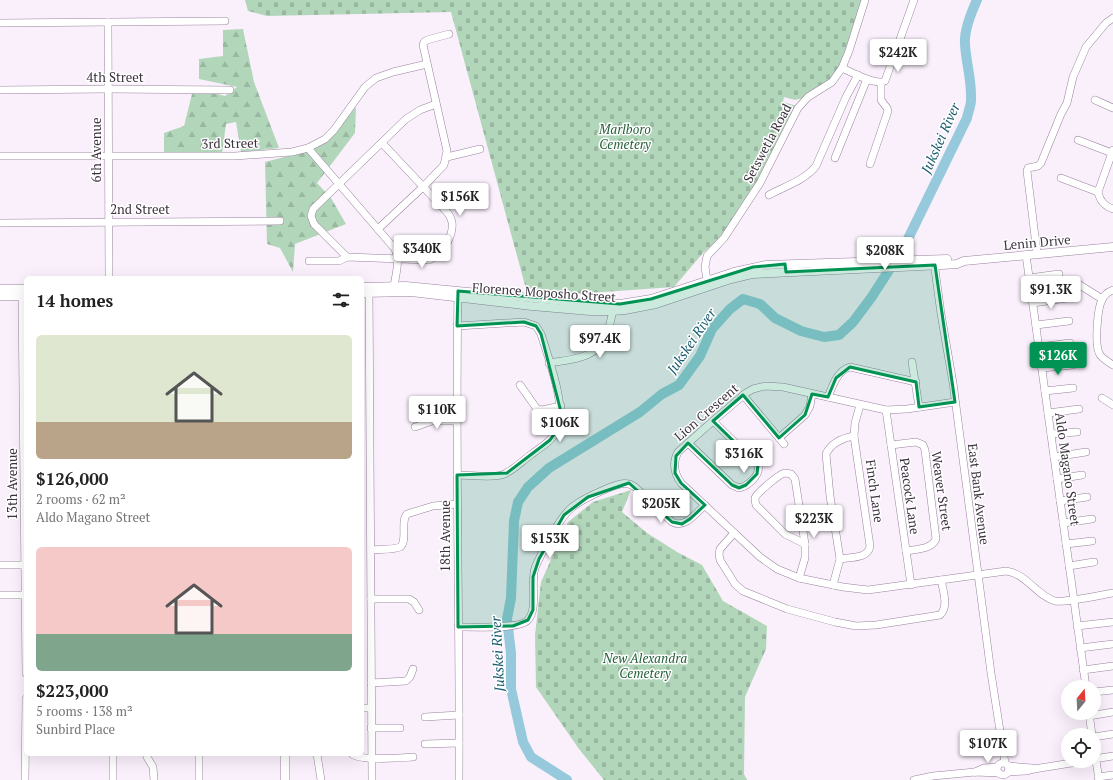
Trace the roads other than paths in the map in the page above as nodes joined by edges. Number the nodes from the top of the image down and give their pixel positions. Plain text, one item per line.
1 (865, 0) edge
2 (914, 0) edge
3 (1113, 18) edge
4 (224, 21) dead end
5 (108, 22) junction
6 (0, 23) edge
7 (449, 34) dead end
8 (427, 64) junction
9 (842, 68) junction
10 (858, 75) junction
11 (867, 79) junction
12 (881, 83) junction
13 (108, 89) junction
14 (0, 90) edge
15 (230, 90) dead end
16 (1095, 100) dead end
17 (436, 104) junction
18 (1113, 108) edge
19 (1078, 140) dead end
20 (382, 143) junction
21 (308, 148) junction
22 (480, 149) dead end
23 (1113, 151) edge
24 (0, 156) edge
25 (108, 156) junction
26 (447, 157) junction
27 (835, 158) dead end
28 (870, 164) dead end
29 (1061, 178) dead end
30 (338, 185) junction
31 (424, 186) junction
32 (1098, 192) junction
33 (769, 194) dead end
34 (1113, 209) edge
35 (280, 221) dead end
36 (109, 222) junction
37 (0, 223) edge
38 (378, 229) junction
39 (1113, 247) edge
40 (1037, 253) junction
41 (1026, 254) junction
42 (347, 257) junction
43 (398, 259) junction
44 (309, 261) dead end
45 (934, 262) junction
46 (920, 263) junction
47 (786, 268) junction
48 (1059, 274) dead end
49 (109, 276) edge
50 (1029, 278) junction
51 (707, 280) junction
52 (1075, 282) dead end
53 (394, 286) junction
54 (0, 289) edge
55 (365, 290) edge
56 (1113, 290) edge
57 (24, 293) edge
58 (24, 293) edge
59 (458, 294) junction
60 (0, 296) edge
61 (1067, 298) dead end
62 (1102, 299) junction
63 (1033, 303) junction
64 (612, 311) junction
65 (1069, 321) dead end
66 (1036, 325) junction
67 (457, 326) junction
68 (366, 341) edge
69 (1070, 343) dead end
70 (1039, 347) junction
71 (912, 362) dead end
72 (549, 363) junction
73 (1073, 365) dead end
74 (1113, 365) edge
75 (1042, 368) junction
76 (916, 382) junction
77 (520, 385) dead end
78 (1073, 388) dead end
79 (1044, 391) junction
80 (812, 394) junction
81 (743, 395) junction
82 (828, 397) junction
83 (1102, 398) dead end
84 (955, 402) junction
85 (860, 405) junction
86 (1113, 405) edge
87 (561, 406) junction
88 (918, 407) junction
89 (1079, 409) dead end
90 (886, 410) junction
91 (1048, 412) junction
92 (457, 421) junction
93 (712, 421) junction
94 (364, 424) edge
95 (370, 424) junction
96 (415, 427) dead end
97 (1078, 432) dead end
98 (1051, 434) junction
99 (854, 436) junction
100 (779, 438) junction
101 (688, 443) junction
102 (784, 444) dead end
103 (891, 445) junction
104 (1086, 452) dead end
105 (1054, 457) junction
106 (1082, 475) dead end
107 (457, 476) junction
108 (1057, 479) junction
109 (371, 485) junction
110 (364, 487) edge
111 (1087, 498) dead end
112 (1060, 501) junction
113 (457, 504) junction
114 (705, 505) junction
115 (1092, 519) dead end
116 (1063, 523) junction
117 (734, 533) junction
118 (1092, 541) dead end
119 (805, 544) junction
120 (1066, 544) junction
121 (371, 550) junction
122 (906, 552) junction
123 (840, 559) junction
124 (1094, 562) dead end
125 (0, 565) edge
126 (24, 565) edge
127 (364, 566) edge
128 (371, 566) junction
129 (1069, 566) junction
130 (977, 575) junction
131 (799, 578) junction
132 (941, 580) junction
133 (833, 585) junction
134 (911, 585) junction
135 (1113, 593) edge
136 (0, 595) edge
137 (24, 595) edge
138 (371, 599) junction
139 (1074, 599) junction
140 (419, 610) dead end
141 (364, 616) edge
142 (370, 616) junction
143 (1113, 622) edge
144 (1077, 626) junction
145 (458, 627) junction
146 (1113, 644) edge
147 (1080, 648) junction
148 (1113, 666) edge
149 (413, 669) dead end
150 (1083, 670) junction
151 (364, 677) edge
152 (371, 680) junction
153 (1085, 680) edge
154 (1113, 690) edge
155 (1101, 691) edge
156 (364, 708) edge
157 (371, 708) junction
158 (1113, 712) edge
159 (1101, 714) edge
160 (459, 715) junction
161 (426, 717) dead end
162 (371, 728) junction
163 (400, 728) dead end
164 (1113, 734) edge
165 (1101, 735) edge
166 (459, 743) junction
167 (425, 744) dead end
168 (25, 756) edge
169 (113, 756) edge
170 (199, 756) edge
171 (285, 756) edge
172 (317, 756) edge
173 (355, 756) edge
174 (1113, 756) edge
175 (147, 757) dead end
176 (413, 757) dead end
177 (372, 758) junction
178 (1101, 758) edge
179 (1061, 765) edge
180 (1096, 768) edge
181 (1004, 771) edge
182 (1113, 774) edge
183 (1098, 778) edge
184 (25, 780) edge
185 (113, 780) edge
186 (154, 780) edge
187 (199, 780) edge
188 (285, 780) edge
189 (321, 780) edge
190 (372, 780) edge
191 (459, 780) edge
192 (914, 780) edge

1 - 9 street, Setswetla Road
2 - 12 street
3 - 40 street
4 - 5 street
5 - 6 street
5 - 13 street, 6th Avenue
7 - 8 street
8 - 17 street
8 - 21 street, 3rd Street
9 - 10 street
9 - 51 street, Setswetla Road
10 - 11 street
10 - 33 street
11 - 12 street
11 - 27 street
12 - 28 street
13 - 14 street, 4th Street
13 - 15 street, 4th Street
13 - 25 street, 6th Avenue
16 - 18 street
17 - 20 street
17 - 26 street
19 - 23 street
20 - 30 street
20 - 31 street
21 - 25 street, 3rd Street
21 - 30 street
22 - 26 street
23 - 32 street
24 - 25 street, 3rd Street
25 - 36 street, 6th Avenue
26 - 31 street
29 - 32 street
30 - 38 street
30 - 42 street
31 - 38 street
31 - 43 street
32 - 34 street
35 - 36 street, 2nd Street
36 - 37 street, 2nd Street
36 - 49 street, 6th Avenue
38 - 43 street
39 - 40 street, Lenin Drive
40 - 41 street, Lenin Drive
41 - 45 street, Lenin Drive
41 - 50 street, Aldo Magano Street
42 - 43 street
42 - 44 street
43 - 53 street
45 - 46 street, Florence Moposho Street
45 - 84 street, East Bank Avenue
46 - 47 street, Florence Moposho Street
46 - 47 street, Florence Moposho Street
47 - 51 street, Florence Moposho Street
47 - 64 street, Florence Moposho Street
48 - 50 street
50 - 63 street, Aldo Magano Street
51 - 59 street, Florence Moposho Street
52 - 62 street
53 - 55 street, Florence Moposho Street
53 - 59 street, Florence Moposho Street
54 - 57 street
55 - 59 street, Florence Moposho Street
55 - 68 street
56 - 62 street
58 - 60 street
59 - 64 street, Florence Moposho Street
59 - 67 street, 18th Avenue
61 - 63 street
62 - 74 street
63 - 66 street, Aldo Magano Street
64 - 72 street
65 - 66 street
66 - 70 street, Aldo Magano Street
67 - 72 street
67 - 92 street, 18th Avenue
68 - 95 street
69 - 70 street
70 - 75 street, Aldo Magano Street
71 - 76 street
72 - 87 street
73 - 75 street
75 - 79 street, Aldo Magano Street
76 - 82 street
76 - 88 street
77 - 87 street
78 - 79 street
79 - 91 street, Aldo Magano Street
80 - 81 street, Lion Crescent
80 - 82 street, Lion Crescent
80 - 100 street
81 - 93 street, Lion Crescent
81 - 100 street
82 - 85 street, Lion Crescent
83 - 86 street
84 - 88 street, Lion Crescent
84 - 130 street, East Bank Avenue
85 - 90 street, Lion Crescent
85 - 99 street, Finch Lane
87 - 107 street
88 - 90 street, Lion Crescent
89 - 91 street
90 - 103 street, Peacock Lane
91 - 98 street, Aldo Magano Street
92 - 96 street
92 - 107 street, 18th Avenue
93 - 101 street, Lion Crescent
93 - 101 street
94 - 95 street
95 - 109 street
97 - 98 street
98 - 105 street, Aldo Magano Street
99 - 123 street
99 - 123 street, Finch Lane
100 - 102 street
101 - 114 street, Lion Crescent
103 - 122 street, Peacock Lane
103 - 122 street, Weaver Street
104 - 105 street
105 - 108 street, Aldo Magano Street
106 - 108 street
107 - 113 street, 18th Avenue
108 - 112 street, Aldo Magano Street
109 - 110 street
109 - 121 street
111 - 112 street
112 - 116 street, Aldo Magano Street
113 - 121 street
113 - 145 street, 18th Avenue
114 - 117 street, Lion Crescent
114 - 145 street
115 - 116 street
116 - 120 street, Aldo Magano Street
117 - 131 street, Lion Crescent
117 - 132 street
118 - 120 street
119 - 119 street
119 - 131 street
120 - 129 street, Aldo Magano Street
121 - 128 street
122 - 134 street, Peacock Lane
123 - 133 street
124 - 129 street
125 - 126 street
127 - 128 street
128 - 138 street
129 - 139 street, Aldo Magano Street
130 - 132 street, Lion Crescent
130 - 139 street, Lion Crescent
130 - 181 street, East Bank Avenue
131 - 133 street, Lion Crescent
132 - 134 street, Lion Crescent
133 - 134 street, Lion Crescent
135 - 139 street, Lion Crescent
136 - 137 street
138 - 140 street
138 - 142 street
139 - 144 street, Aldo Magano Street
141 - 142 street
142 - 152 street
143 - 144 street
144 - 147 street, Aldo Magano Street
145 - 160 street, 18th Avenue
146 - 147 street
147 - 150 street, Aldo Magano Street
148 - 150 street
149 - 152 street
150 - 153 street, Aldo Magano Street
151 - 152 street
152 - 157 street
154 - 155 street
156 - 157 street
157 - 162 street
158 - 159 street
160 - 161 street
160 - 166 street, 18th Avenue
162 - 163 street
162 - 177 street
164 - 165 street
166 - 167 street
166 - 191 street, 18th Avenue
168 - 184 street
169 - 185 street
170 - 187 street
171 - 188 street
172 - 189 street
173 - 177 street
174 - 178 street
175 - 186 street
176 - 177 street
177 - 190 street
179 - 181 street
180 - 183 street
181 - 192 street
182 - 183 street

